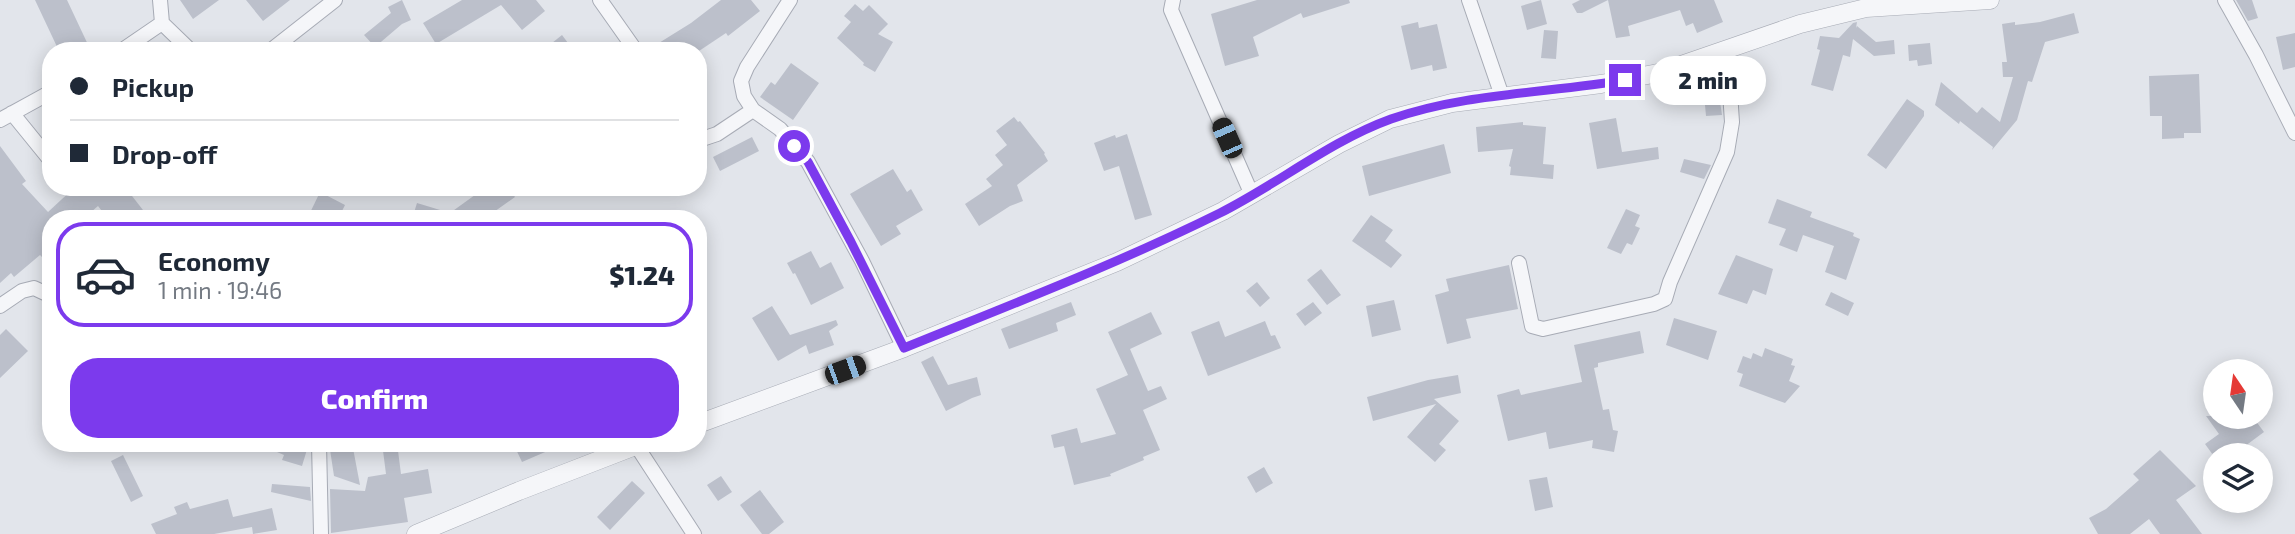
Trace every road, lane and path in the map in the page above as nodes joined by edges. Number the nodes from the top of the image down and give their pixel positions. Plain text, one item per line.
1 (160, 0) edge
2 (335, 0) edge
3 (600, 0) edge
4 (790, 0) edge
5 (1173, 0) edge
6 (1469, 0) edge
7 (1990, 0) edge
8 (2225, 0) edge
9 (1887, 3) edge
10 (162, 23) junction
11 (134, 42) edge
12 (182, 42) edge
13 (282, 42) edge
14 (630, 42) edge
15 (1720, 52) junction
16 (1502, 96) junction
17 (42, 97) edge
18 (753, 110) junction
19 (6, 117) edge
20 (2295, 133) edge
21 (707, 137) edge
22 (42, 152) edge
23 (1252, 195) junction
24 (1519, 263) dead end
25 (42, 292) edge
26 (0, 306) edge
27 (904, 348) junction
28 (707, 421) edge
29 (319, 452) edge
30 (620, 452) edge
31 (645, 452) edge
32 (321, 534) edge
33 (416, 534) edge
34 (694, 534) edge

1 - 10 street
2 - 13 street
3 - 14 street
4 - 18 street
5 - 23 street
6 - 16 street
7 - 9 street
8 - 20 street
9 - 15 street
10 - 11 street
10 - 12 street
15 - 16 street
15 - 24 street
16 - 23 street
17 - 19 street
18 - 21 street
18 - 27 street
19 - 22 street
23 - 27 street
25 - 26 street
27 - 28 street
29 - 32 street
30 - 33 street
31 - 34 street

